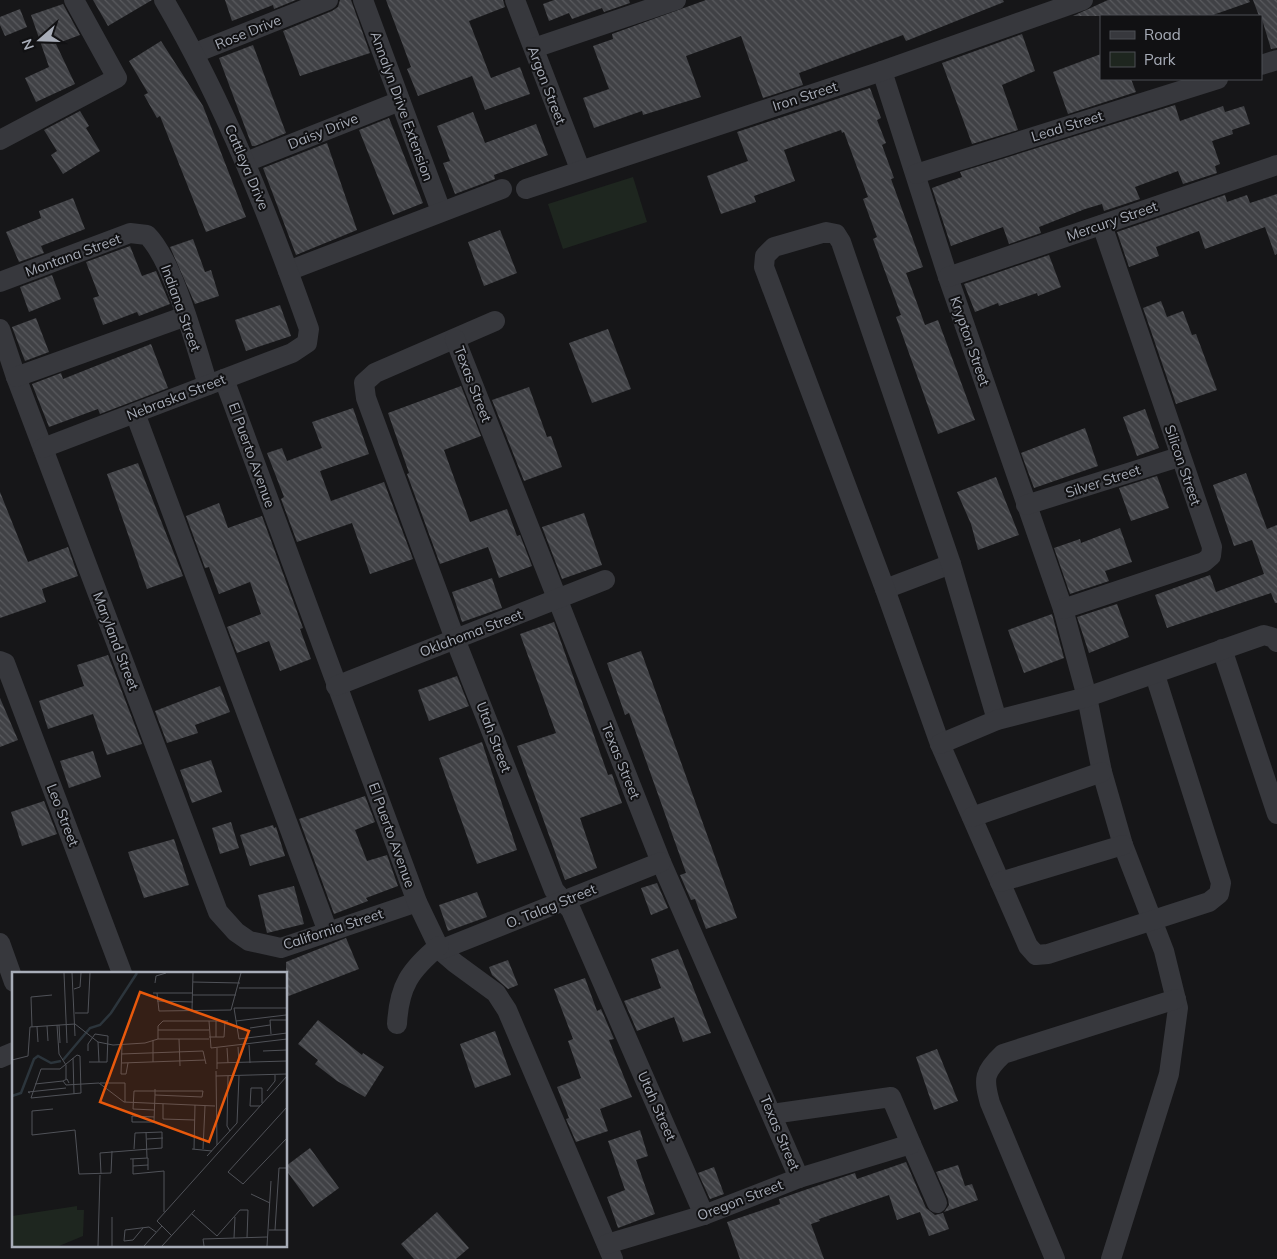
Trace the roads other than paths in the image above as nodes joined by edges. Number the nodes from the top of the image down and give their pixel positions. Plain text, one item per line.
1 (74, 0) edge
2 (164, 0) edge
3 (328, 0) edge
4 (363, 0) edge
5 (515, 0) edge
6 (676, 0) edge
7 (1083, 0) edge
8 (534, 48) junction
9 (195, 53) junction
10 (1277, 60) edge
11 (1262, 65) edge
12 (882, 71) junction
13 (1215, 80) edge
14 (400, 101) junction
15 (0, 140) edge
16 (246, 162) junction
17 (1277, 166) edge
18 (580, 169) junction
19 (916, 174) junction
20 (502, 189) dead end
21 (526, 189) dead end
22 (441, 211) junction
23 (1102, 224) junction
24 (147, 235) joint
25 (288, 270) junction
26 (948, 277) junction
27 (0, 282) edge
28 (186, 316) junction
29 (495, 321) dead end
30 (0, 329) edge
31 (455, 339) junction
32 (307, 343) joint
33 (16, 377) junction
34 (216, 382) junction
35 (135, 413) junction
36 (43, 448) junction
37 (1179, 456) junction
38 (1026, 505) junction
39 (951, 564) junction
40 (604, 580) dead end
41 (885, 589) junction
42 (557, 599) junction
43 (1063, 609) junction
44 (456, 639) junction
45 (1277, 642) edge
46 (1222, 649) junction
47 (0, 660) edge
48 (1155, 675) junction
49 (336, 686) junction
50 (1086, 697) junction
51 (997, 720) junction
52 (940, 744) junction
53 (1269, 766) edge
54 (1102, 772) junction
55 (1277, 814) edge
56 (972, 817) junction
57 (1123, 845) junction
58 (661, 862) junction
59 (1000, 882) junction
60 (562, 901) junction
61 (417, 902) junction
62 (1152, 921) junction
63 (328, 932) junction
64 (249, 941) joint
65 (0, 943) edge
66 (440, 948) junction
67 (122, 972) edge
68 (12, 976) edge
69 (1176, 999) junction
70 (397, 1024) dead end
71 (12, 1053) edge
72 (0, 1058) edge
73 (772, 1114) junction
74 (911, 1144) junction
75 (799, 1178) junction
76 (938, 1203) dead end
77 (704, 1215) junction
78 (610, 1252) edge
79 (1055, 1259) edge
80 (1111, 1259) edge

1 - 15 street
2 - 9 street, Cattleya Drive
3 - 9 street, Rose Drive
4 - 14 street, Annalyn Drive Extension
5 - 8 street, Argon Street
6 - 8 street
7 - 12 street, Iron Street
8 - 18 street, Argon Street
9 - 16 street, Cattleya Drive
10 - 11 street
12 - 18 street, Iron Street
12 - 19 street, Krypton Street
13 - 19 street, Lead Street
14 - 16 street, Daisy Drive
14 - 22 street, Annalyn Drive Extension
16 - 25 street, Cattleya Drive
17 - 23 street, Mercury Street
18 - 21 street, Iron Street
19 - 26 street, Krypton Street
20 - 22 street
22 - 25 street
23 - 26 street, Mercury Street
23 - 37 street, Silicon Street
24 - 27 street, Montana Street
24 - 28 street, Indiana Street
25 - 32 street, Cattleya Drive
26 - 38 street, Krypton Street
28 - 33 street
28 - 34 street, Indiana Street
29 - 31 street, Utah Street
30 - 33 street, Maryland Street
31 - 42 street, Texas Street
31 - 44 street, Utah Street
32 - 34 street, Nebraska Street
33 - 36 street, Maryland Street
34 - 35 street, Nebraska Street
34 - 49 street, El Puerto Avenue
35 - 36 street, Nebraska Street
35 - 63 street
36 - 64 street, Maryland Street
37 - 38 street, Silver Street
37 - 43 street, Silicon Street
38 - 43 street, Krypton Street
39 - 41 street
39 - 41 street
39 - 51 street
40 - 42 street, Oklahoma Street
41 - 52 street
42 - 44 street, Oklahoma Street
42 - 58 street, Texas Street
43 - 50 street, Krypton Street
44 - 49 street, Oklahoma Street
44 - 60 street, Utah Street
45 - 46 street
46 - 48 street
46 - 53 street
47 - 67 street, Leo Street
48 - 50 street
48 - 62 street
49 - 61 street, El Puerto Avenue
50 - 51 street
50 - 54 street, Krypton Street
51 - 52 street
52 - 56 street
53 - 55 street
54 - 56 street
54 - 57 street, Krypton Street
56 - 59 street
57 - 59 street
57 - 62 street, Krypton Street
58 - 60 street, O. Talag Street
58 - 73 street, Texas Street
59 - 62 street
60 - 66 street, O. Talag Street
60 - 77 street, Utah Street
61 - 63 street, California Street
61 - 66 street, El Puerto Avenue
62 - 69 street, Krypton Street
63 - 64 street, California Street
65 - 68 street
66 - 70 street
66 - 78 street, El Puerto Avenue
69 - 79 street
69 - 80 street, Krypton Street
71 - 72 street
73 - 74 street
73 - 75 street, Texas Street
74 - 75 street, Oregon Street
74 - 76 street
75 - 77 street, Oregon Street
77 - 78 street, Oregon Street

